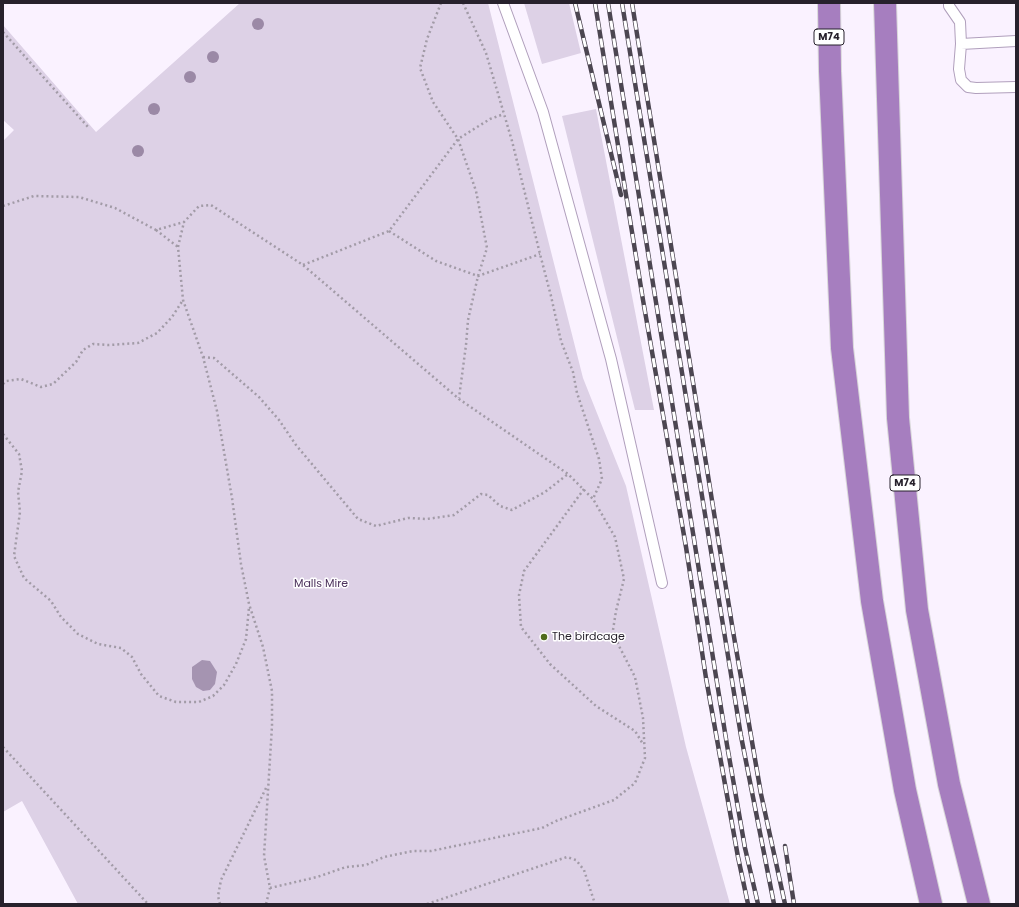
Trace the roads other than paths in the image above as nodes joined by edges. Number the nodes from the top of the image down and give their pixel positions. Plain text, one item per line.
1 (503, 3) edge
2 (829, 3) edge
3 (884, 3) edge
4 (949, 3) edge
5 (1016, 41) edge
6 (961, 44) junction
7 (1016, 87) edge
8 (662, 583) dead end
9 (931, 904) edge
10 (978, 904) edge

1 - 8 lane
2 - 9 highway, M74
3 - 10 highway, M74
4 - 6 lane
5 - 6 lane
6 - 7 lane

